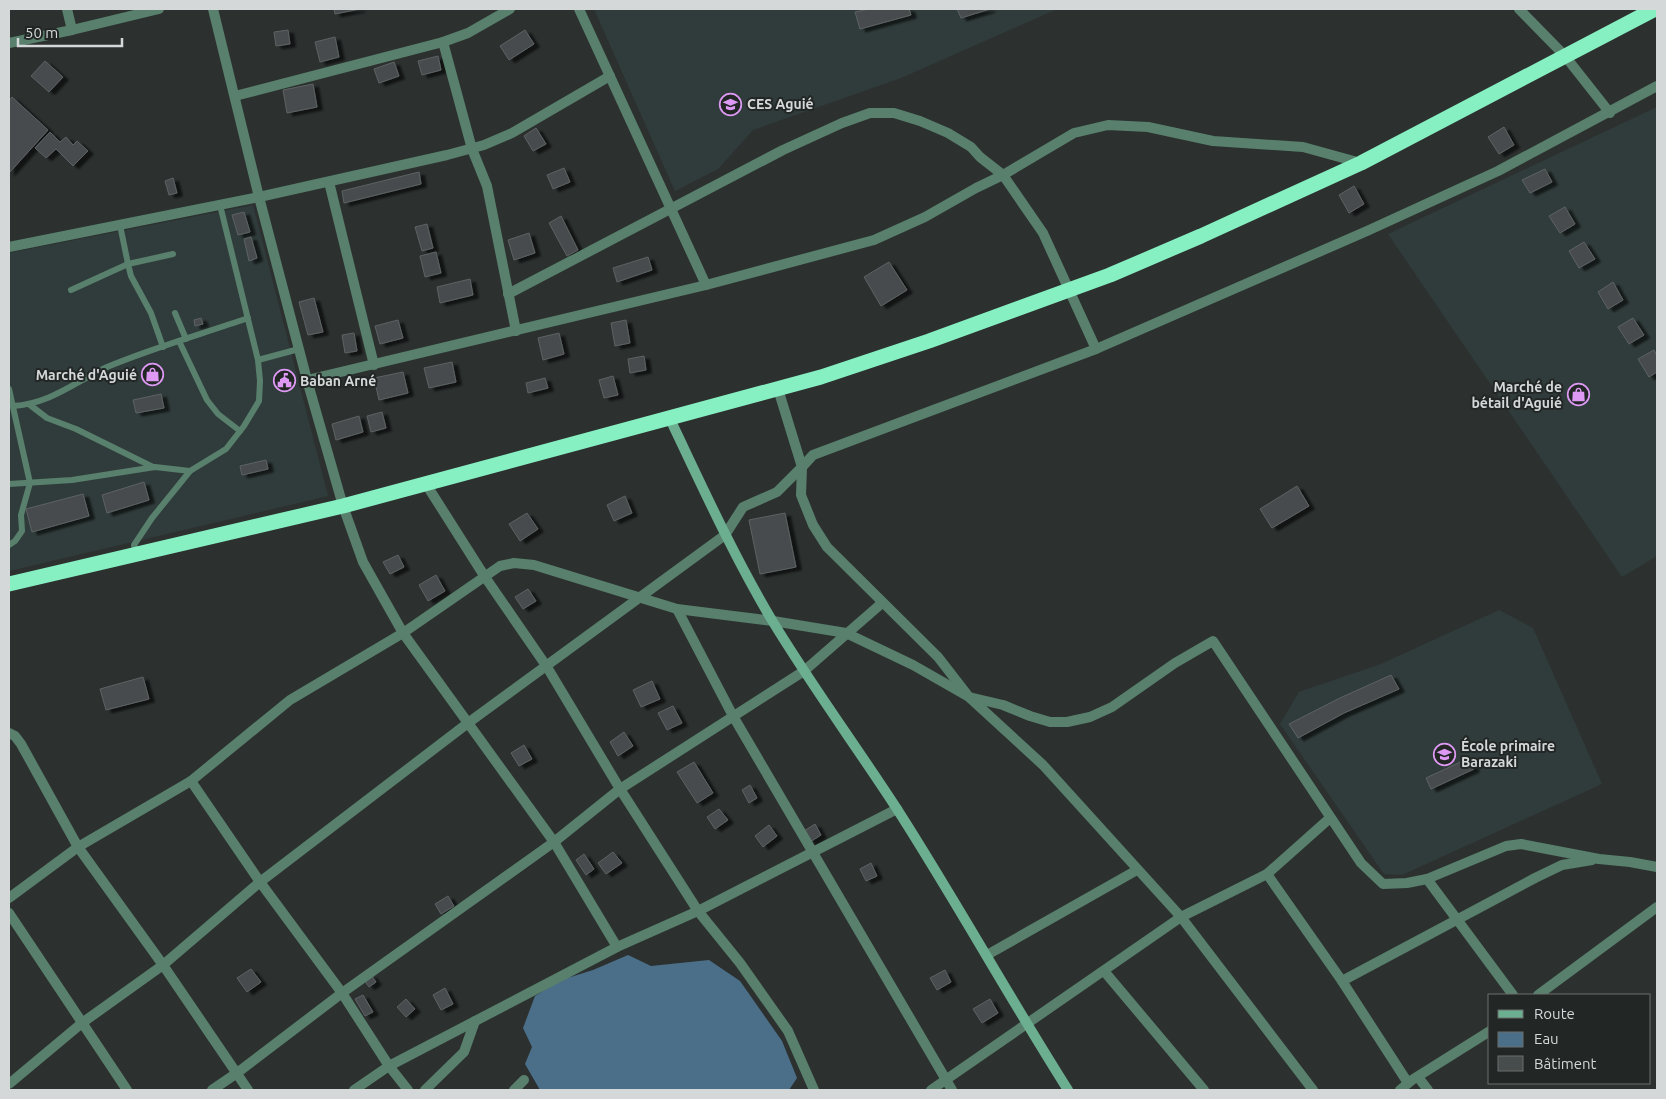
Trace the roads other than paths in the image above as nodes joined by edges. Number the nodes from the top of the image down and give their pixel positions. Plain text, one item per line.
1 (67, 9) edge
2 (159, 9) edge
3 (213, 9) edge
4 (510, 9) edge
5 (579, 9) edge
6 (1519, 9) edge
7 (1655, 9) edge
8 (72, 30) junction
9 (442, 42) junction
10 (9, 43) edge
11 (1565, 56) junction
12 (610, 76) junction
13 (1657, 86) edge
14 (235, 96) junction
15 (1610, 113) junction
16 (472, 149) junction
17 (1361, 163) junction
18 (1003, 175) junction
19 (330, 182) junction
20 (259, 198) junction
21 (220, 205) junction
22 (670, 208) junction
23 (120, 225) junction
24 (9, 247) edge
25 (173, 254) dead end
26 (128, 264) junction
27 (706, 286) junction
28 (71, 290) dead end
29 (1069, 290) junction
30 (508, 294) junction
31 (175, 313) dead end
32 (248, 318) junction
33 (516, 331) junction
34 (186, 339) junction
35 (179, 341) junction
36 (163, 347) junction
37 (299, 349) junction
38 (1096, 349) junction
39 (258, 360) junction
40 (374, 364) junction
41 (307, 380) junction
42 (9, 389) edge
43 (778, 389) junction
44 (30, 405) junction
45 (13, 406) junction
46 (670, 419) junction
47 (240, 431) junction
48 (154, 467) junction
49 (802, 467) junction
50 (190, 471) junction
51 (30, 483) junction
52 (9, 484) edge
53 (426, 484) junction
54 (343, 506) junction
55 (725, 535) junction
56 (9, 545) edge
57 (136, 554) junction
58 (485, 578) junction
59 (9, 584) edge
60 (637, 598) junction
61 (882, 603) junction
62 (677, 610) junction
63 (773, 622) junction
64 (403, 633) junction
65 (846, 633) junction
66 (546, 667) junction
67 (804, 671) junction
68 (970, 697) junction
69 (733, 716) junction
70 (468, 723) junction
71 (9, 732) edge
72 (191, 781) junction
73 (620, 789) junction
74 (897, 809) junction
75 (1330, 818) junction
76 (554, 842) junction
77 (78, 847) junction
78 (814, 853) junction
79 (1599, 859) junction
80 (1657, 867) edge
81 (1137, 870) junction
82 (1267, 874) junction
83 (1427, 879) junction
84 (260, 882) junction
85 (9, 898) edge
86 (1657, 907) edge
87 (698, 911) junction
88 (9, 913) edge
89 (1180, 917) junction
90 (1456, 920) junction
91 (617, 946) junction
92 (987, 955) junction
93 (163, 965) junction
94 (1104, 971) junction
95 (1342, 981) junction
96 (342, 993) junction
97 (1512, 994) edge
98 (1539, 994) edge
99 (474, 1021) junction
100 (82, 1023) junction
101 (1027, 1025) junction
102 (1488, 1031) edge
103 (389, 1066) junction
104 (237, 1073) junction
105 (1418, 1077) junction
106 (945, 1079) junction
107 (524, 1080) dead end
108 (9, 1084) edge
109 (1404, 1087) edge
110 (127, 1090) edge
111 (212, 1090) edge
112 (248, 1090) edge
113 (354, 1090) edge
114 (408, 1090) edge
115 (424, 1090) edge
116 (514, 1090) edge
117 (814, 1090) edge
118 (931, 1090) edge
119 (952, 1090) edge
120 (1067, 1090) edge
121 (1204, 1090) edge
122 (1313, 1090) edge
123 (1428, 1090) edge

1 - 8 street
2 - 8 street
3 - 14 street
4 - 9 street
5 - 12 street
6 - 11 street
7 - 11 highway
8 - 10 street
9 - 14 street
9 - 16 street
11 - 15 street
11 - 17 highway
12 - 16 street
12 - 22 street
13 - 15 street
14 - 20 street
15 - 38 street
16 - 19 street
16 - 30 street
17 - 18 street
17 - 29 highway
18 - 22 street
18 - 27 street
18 - 29 street
19 - 20 street
19 - 40 street
20 - 21 street
20 - 37 street
21 - 23 street
21 - 32 lane
22 - 27 street
22 - 30 street
23 - 24 street
23 - 26 lane
25 - 26 lane
26 - 28 lane
26 - 36 lane
27 - 33 street
29 - 38 street
29 - 43 highway
30 - 33 street
31 - 34 lane
32 - 34 lane
32 - 39 lane
33 - 40 street
34 - 35 lane
35 - 36 lane
35 - 47 lane
36 - 44 lane
37 - 39 lane
37 - 41 street
38 - 49 street
39 - 47 lane
40 - 41 street
41 - 54 street
42 - 45 lane
43 - 46 highway
43 - 49 street
44 - 45 lane
44 - 48 lane
45 - 51 lane
46 - 53 highway
46 - 55 street
47 - 50 lane
48 - 50 lane
48 - 51 lane
49 - 55 street
49 - 61 street
50 - 57 lane
51 - 52 lane
51 - 56 lane
53 - 54 highway
53 - 58 street
54 - 57 highway
54 - 64 street
55 - 60 street
55 - 63 street
57 - 59 highway
58 - 60 street
58 - 64 street
58 - 66 street
60 - 62 street
60 - 66 street
61 - 65 street
61 - 68 street
62 - 63 street
62 - 69 street
63 - 65 street
63 - 67 street
64 - 70 street
64 - 72 street
65 - 67 street
65 - 68 street
66 - 70 street
66 - 73 street
67 - 69 street
67 - 74 street
68 - 75 street
68 - 81 street
69 - 73 street
69 - 78 street
70 - 76 street
70 - 84 street
71 - 77 street
72 - 77 street
72 - 84 street
73 - 76 street
73 - 87 street
74 - 78 street
74 - 92 street
75 - 82 street
75 - 83 street
76 - 91 street
76 - 96 street
77 - 85 street
77 - 93 street
78 - 87 street
78 - 106 street
79 - 80 street
79 - 83 street
79 - 90 street
81 - 89 street
81 - 92 street
82 - 89 street
82 - 95 street
83 - 90 street
84 - 93 street
84 - 96 street
86 - 98 street
87 - 91 street
87 - 117 street
88 - 100 street
89 - 94 street
89 - 122 street
90 - 95 street
90 - 97 street
91 - 99 street
92 - 101 street
93 - 100 street
93 - 104 street
94 - 101 street
94 - 121 street
95 - 109 street
96 - 103 street
96 - 104 street
99 - 103 street
99 - 115 street
100 - 108 street
100 - 110 street
101 - 106 street
101 - 120 street
102 - 105 street
103 - 113 street
103 - 114 street
104 - 111 street
104 - 112 street
105 - 109 street
105 - 123 street
106 - 118 street
106 - 119 street
107 - 116 street

